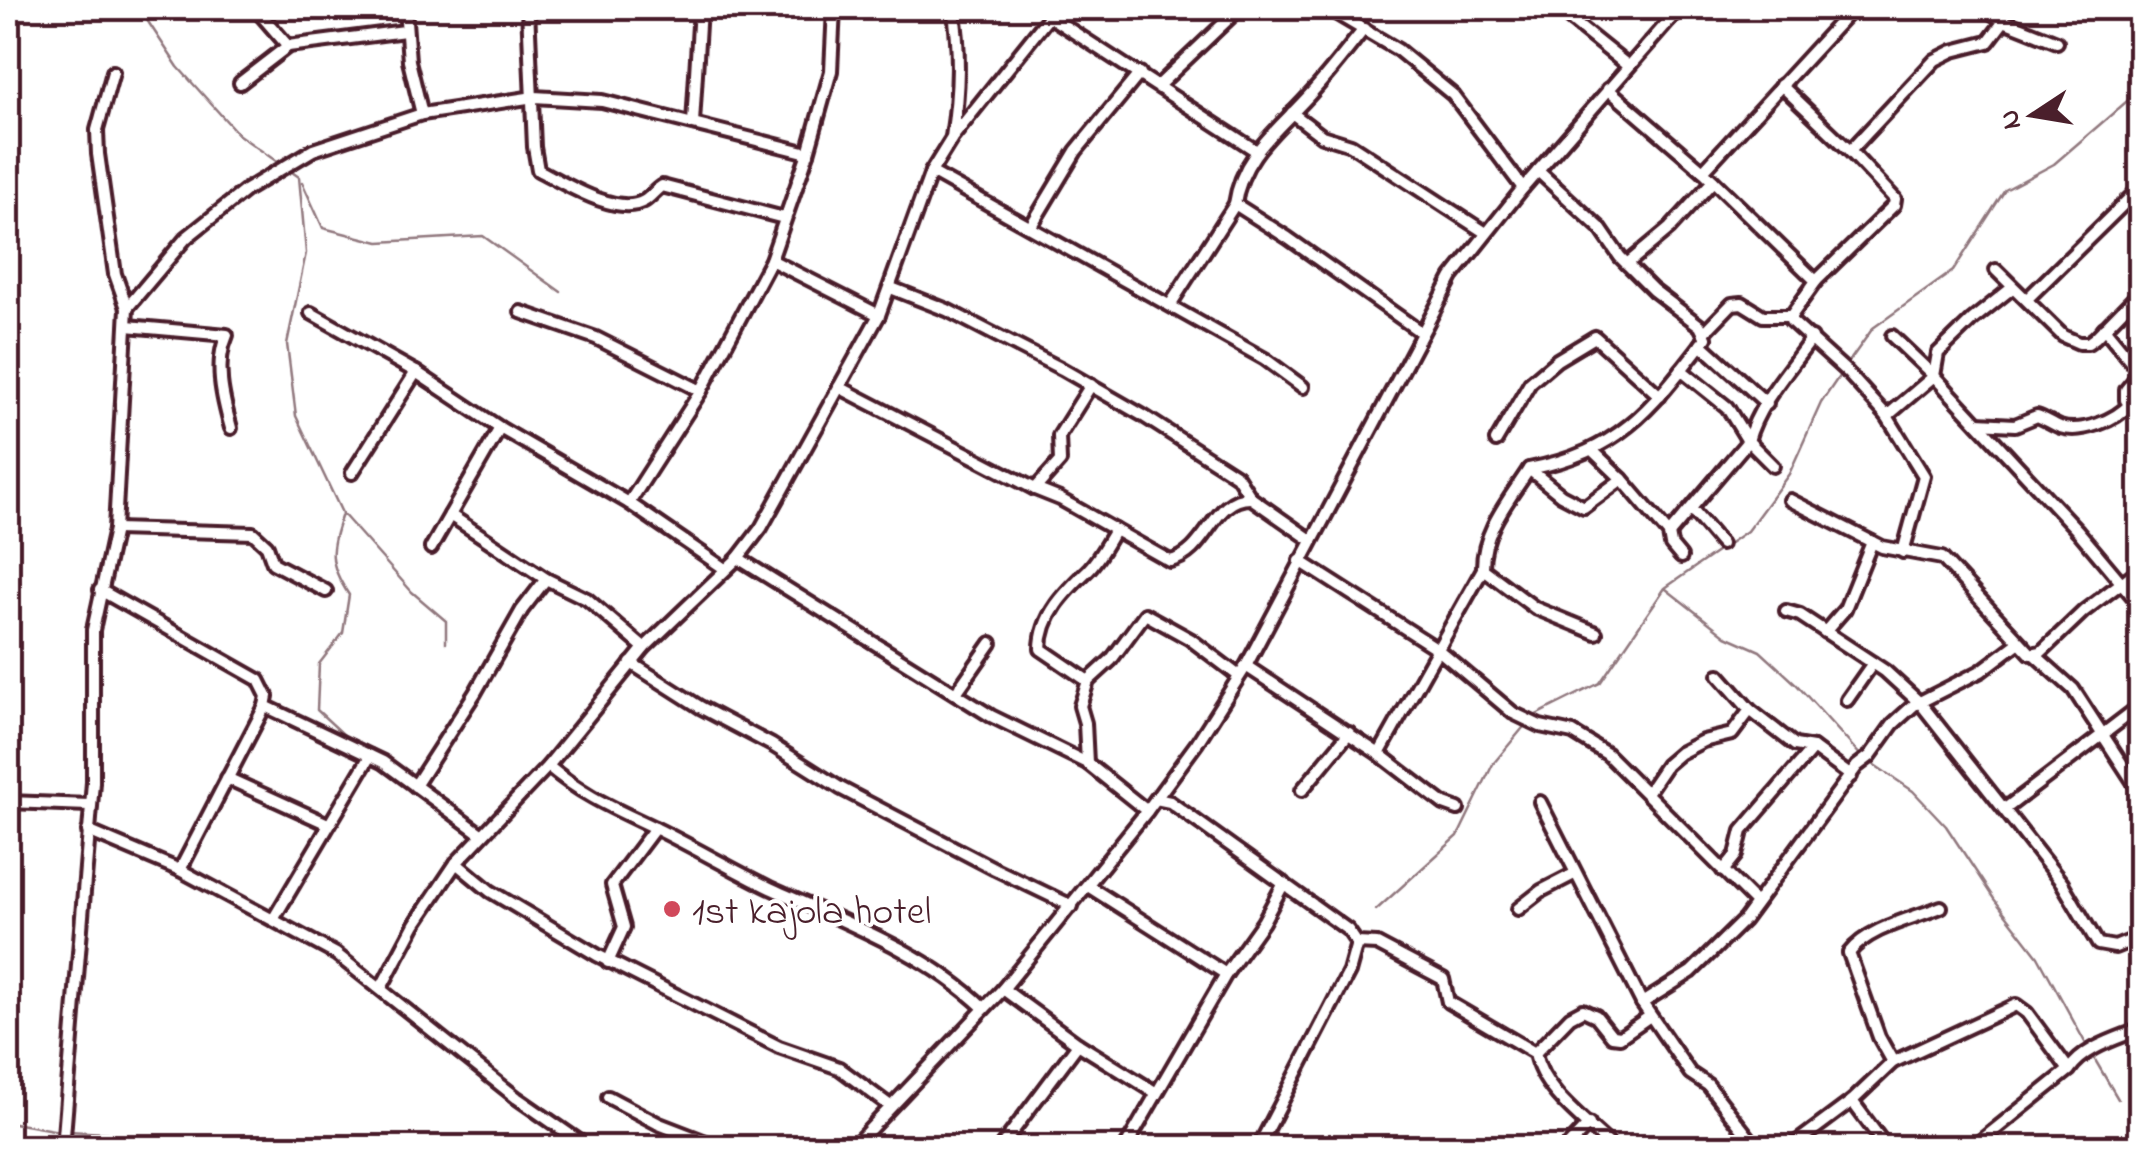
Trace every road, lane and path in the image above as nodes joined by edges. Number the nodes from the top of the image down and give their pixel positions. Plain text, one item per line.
1 (256, 8) edge
2 (405, 8) edge
3 (528, 8) edge
4 (700, 8) edge
5 (834, 8) edge
6 (953, 8) edge
7 (1240, 8) edge
8 (1327, 8) edge
9 (1556, 8) edge
10 (1680, 8) edge
11 (1853, 8) edge
12 (1984, 8) edge
13 (2132, 8) edge
14 (1052, 12) edge
15 (2140, 12) edge
16 (2004, 21) junction
17 (1364, 28) junction
18 (405, 31) junction
19 (2056, 42) dead end
20 (288, 46) junction
21 (1628, 66) junction
22 (113, 72) dead end
23 (1140, 73) junction
24 (240, 83) dead end
25 (1158, 86) junction
26 (1781, 86) junction
27 (1608, 89) junction
28 (534, 97) junction
29 (1292, 113) junction
30 (422, 114) junction
31 (693, 122) junction
32 (952, 138) junction
33 (1256, 150) junction
34 (1850, 151) junction
35 (808, 153) junction
36 (1538, 171) junction
37 (1703, 171) junction
38 (932, 172) junction
39 (1713, 181) junction
40 (1522, 188) junction
41 (2140, 188) edge
42 (1235, 204) junction
43 (784, 218) junction
44 (1031, 226) junction
45 (1486, 233) junction
46 (771, 260) junction
47 (1627, 264) junction
48 (1996, 270) dead end
49 (1816, 282) junction
50 (892, 288) junction
51 (2012, 288) junction
52 (2140, 292) edge
53 (2026, 299) junction
54 (1170, 305) junction
55 (127, 308) junction
56 (521, 312) dead end
57 (311, 313) dead end
58 (879, 314) junction
59 (1791, 316) junction
60 (127, 326) junction
61 (2104, 328) junction
62 (1422, 333) junction
63 (1892, 336) dead end
64 (1703, 338) junction
65 (1812, 338) junction
66 (1681, 370) junction
67 (416, 372) junction
68 (2140, 373) edge
69 (1934, 376) junction
70 (1090, 385) junction
71 (840, 387) junction
72 (1304, 387) dead end
73 (701, 390) junction
74 (1660, 396) junction
75 (1767, 404) junction
76 (2130, 404) junction
77 (1888, 416) junction
78 (2140, 418) edge
79 (1978, 423) junction
80 (231, 428) dead end
81 (500, 428) junction
82 (1496, 442) dead end
83 (1748, 442) junction
84 (1593, 451) junction
85 (1773, 466) dead end
86 (1529, 469) junction
87 (352, 473) dead end
88 (1622, 479) junction
89 (1035, 490) junction
90 (1251, 498) junction
91 (1790, 500) dead end
92 (629, 503) junction
93 (1692, 510) junction
94 (450, 514) junction
95 (114, 529) junction
96 (1115, 530) junction
97 (1669, 534) junction
98 (1311, 540) junction
99 (1872, 542) junction
100 (1721, 544) dead end
101 (431, 548) dead end
102 (1902, 552) junction
103 (1680, 557) dead end
104 (738, 558) junction
105 (1300, 561) junction
106 (725, 569) junction
107 (1483, 569) junction
108 (2140, 569) edge
109 (546, 579) junction
110 (2122, 584) junction
111 (100, 590) junction
112 (326, 591) dead end
113 (2140, 606) edge
114 (1786, 611) dead end
115 (1826, 632) junction
116 (1596, 633) dead end
117 (991, 643) dead end
118 (2018, 643) junction
119 (644, 648) junction
120 (1436, 648) junction
121 (2036, 655) junction
122 (631, 663) junction
123 (1874, 663) junction
124 (1242, 671) junction
125 (1720, 675) dead end
126 (1088, 680) junction
127 (956, 693) junction
128 (1847, 700) dead end
129 (1921, 704) junction
130 (265, 706) junction
131 (2140, 706) edge
132 (1750, 710) junction
133 (1349, 734) junction
134 (2106, 734) junction
135 (1813, 748) junction
136 (1379, 754) junction
137 (370, 756) junction
138 (1087, 763) junction
139 (548, 766) junction
140 (1854, 771) junction
141 (227, 778) junction
142 (415, 786) junction
143 (1302, 790) dead end
144 (2140, 792) edge
145 (1647, 793) junction
146 (1156, 799) junction
147 (8, 802) edge
148 (1540, 802) dead end
149 (89, 806) junction
150 (1458, 809) dead end
151 (2005, 809) junction
152 (1148, 811) junction
153 (328, 824) junction
154 (655, 828) junction
155 (88, 831) junction
156 (481, 834) junction
157 (456, 863) junction
158 (180, 870) junction
159 (1723, 872) junction
160 (1574, 874) junction
161 (1284, 882) junction
162 (1088, 886) junction
163 (1754, 902) junction
164 (1072, 906) junction
165 (1941, 907) dead end
166 (1518, 909) dead end
167 (274, 918) junction
168 (2140, 937) edge
169 (1357, 942) junction
170 (608, 962) junction
171 (1226, 974) junction
172 (381, 988) junction
173 (1003, 989) junction
174 (1642, 1002) junction
175 (984, 1008) junction
176 (1650, 1016) junction
177 (2140, 1029) edge
178 (1078, 1044) junction
179 (1535, 1054) junction
180 (1893, 1062) junction
181 (2072, 1065) junction
182 (1155, 1092) junction
183 (608, 1098) dead end
184 (1852, 1101) junction
185 (889, 1105) junction
186 (1589, 1124) junction
187 (62, 1148) edge
188 (590, 1148) edge
189 (721, 1148) edge
190 (852, 1148) edge
191 (1000, 1148) edge
192 (1124, 1148) edge
193 (1258, 1148) edge
194 (1566, 1148) edge
195 (1613, 1148) edge
196 (1756, 1148) edge
197 (1790, 1148) edge
198 (1887, 1148) edge
199 (1972, 1148) edge

1 - 20 street
2 - 18 street
3 - 28 street
4 - 31 street
5 - 35 street
6 - 32 street
7 - 25 street
8 - 17 street
9 - 21 street
10 - 21 street
11 - 26 street
12 - 16 street
13 - 15 street
14 - 23 street
14 - 32 street
16 - 19 street
16 - 34 street
17 - 29 street
17 - 40 street
18 - 20 street
18 - 30 street
20 - 24 street
21 - 27 street
22 - 55 street
23 - 25 street
23 - 44 street
25 - 33 street
26 - 34 street
26 - 37 street
27 - 36 street
27 - 37 street
28 - 30 street
28 - 31 street
28 - 43 street
29 - 33 street
29 - 45 street
30 - 55 street
31 - 35 street
32 - 38 street
33 - 42 street
34 - 49 street
35 - 43 street
36 - 40 street
36 - 47 street
37 - 39 street
38 - 44 street
38 - 50 street
39 - 47 street
39 - 49 street
40 - 45 street
41 - 53 street
42 - 54 street
42 - 62 street
43 - 46 street
44 - 54 street
45 - 62 street
46 - 58 street
46 - 73 street
47 - 64 street
48 - 51 street
49 - 59 street
50 - 58 street
50 - 70 street
51 - 53 street
51 - 69 street
52 - 61 street
53 - 61 street
54 - 72 street
55 - 60 street
56 - 73 street
57 - 67 street
58 - 71 street
59 - 64 street
59 - 65 street
60 - 80 street
60 - 95 street
61 - 68 street
62 - 98 street
63 - 69 street
64 - 66 street
64 - 75 street
65 - 75 street
65 - 77 street
66 - 74 street
66 - 83 street
67 - 81 street
67 - 87 street
68 - 76 street
69 - 77 street
69 - 79 street
70 - 89 street
70 - 90 street
71 - 89 street
71 - 104 street
73 - 92 street
74 - 82 street
74 - 84 street
75 - 83 street
76 - 78 street
76 - 79 street
77 - 102 street
79 - 110 street
81 - 92 street
81 - 94 street
83 - 85 street
83 - 93 street
84 - 86 street
84 - 88 street
86 - 88 street
86 - 107 street
88 - 97 street
89 - 96 street
90 - 96 street
90 - 98 street
91 - 99 street
92 - 106 street
93 - 97 street
93 - 100 street
94 - 101 street
94 - 109 street
95 - 111 street
95 - 112 street
96 - 126 street
97 - 103 street
98 - 105 street
99 - 102 street
99 - 115 street
102 - 118 street
104 - 106 street
104 - 127 street
105 - 120 street
105 - 124 street
106 - 119 street
107 - 116 street
107 - 120 street
108 - 110 street
109 - 119 street
109 - 142 street
110 - 113 street
110 - 121 street
111 - 130 street
111 - 149 street
114 - 115 street
115 - 123 street
117 - 127 street
118 - 121 street
118 - 129 street
119 - 122 street
120 - 136 street
120 - 145 street
121 - 134 street
122 - 139 street
122 - 164 street
123 - 128 street
123 - 129 street
124 - 126 street
124 - 133 street
124 - 146 street
125 - 132 street
126 - 138 street
127 - 138 street
129 - 140 street
129 - 151 street
130 - 137 street
130 - 141 street
131 - 134 street
132 - 135 street
132 - 145 street
133 - 136 street
133 - 143 street
134 - 144 street
134 - 151 street
135 - 140 street
135 - 159 street
136 - 150 street
137 - 142 street
137 - 153 street
138 - 152 street
139 - 154 street
139 - 156 street
140 - 163 street
141 - 153 street
141 - 158 street
142 - 156 street
145 - 159 street
146 - 152 street
146 - 161 street
147 - 149 street
148 - 160 street
149 - 155 street
151 - 168 street
152 - 162 street
153 - 167 street
154 - 170 street
154 - 175 street
155 - 158 street
155 - 187 street
156 - 157 street
157 - 170 street
157 - 172 street
158 - 167 street
159 - 163 street
160 - 166 street
160 - 174 street
161 - 169 street
161 - 171 street
162 - 164 street
162 - 171 street
163 - 174 street
164 - 173 street
165 - 180 street
167 - 172 street
169 - 179 street
169 - 193 street
170 - 185 street
171 - 182 street
172 - 188 street
173 - 175 street
173 - 178 street
174 - 176 street
175 - 185 street
176 - 179 street
176 - 196 street
177 - 181 street
178 - 182 street
178 - 191 street
179 - 186 street
180 - 181 street
180 - 184 street
181 - 199 street
182 - 192 street
183 - 189 street
184 - 197 street
184 - 198 street
185 - 190 street
186 - 194 street
186 - 195 street

